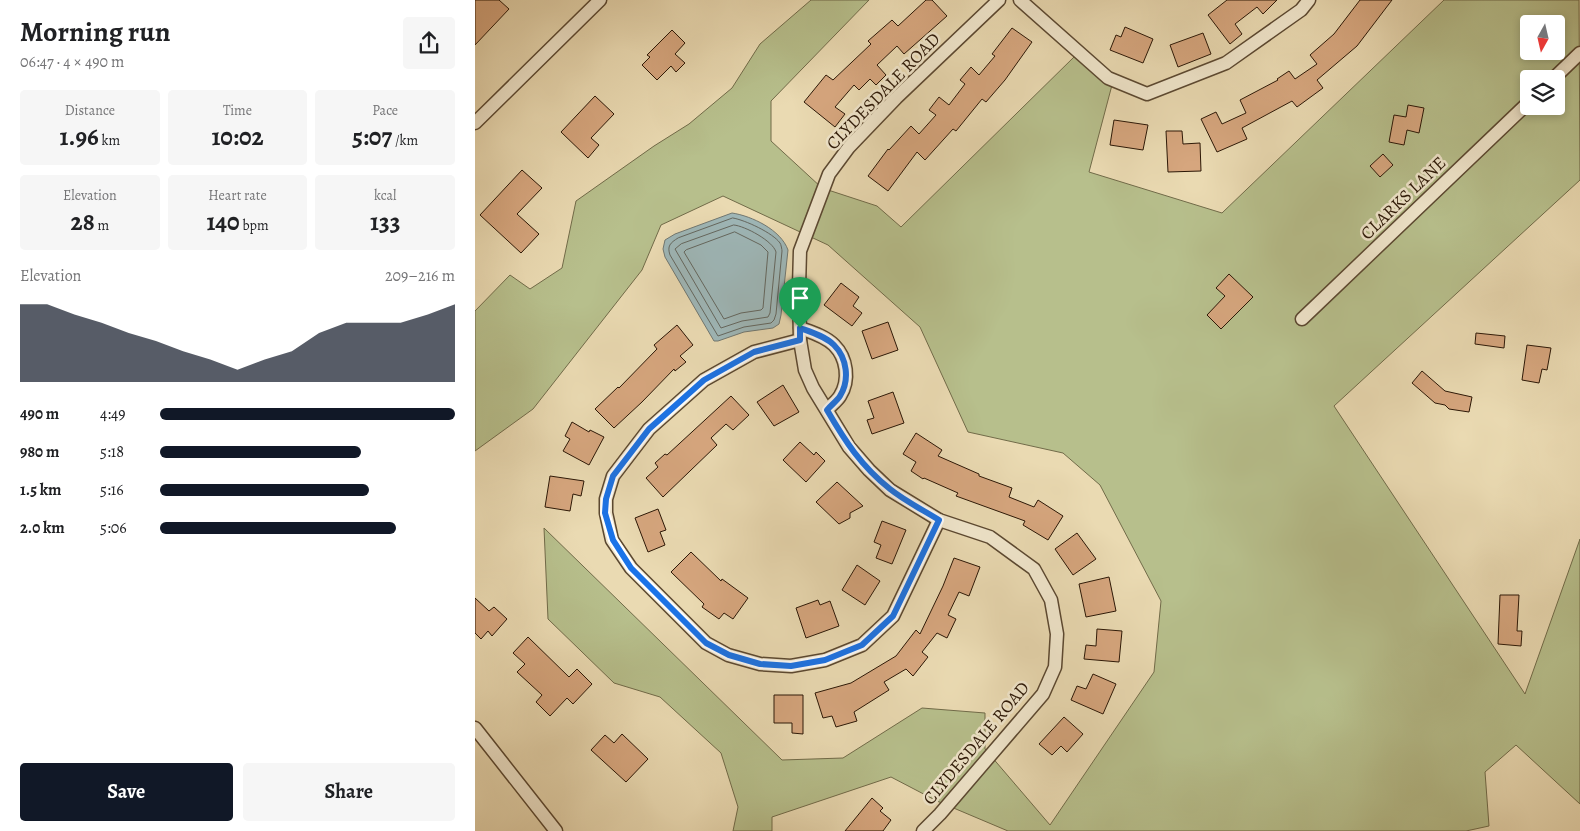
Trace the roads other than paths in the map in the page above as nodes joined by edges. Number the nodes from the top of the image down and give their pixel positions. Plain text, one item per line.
1 (601, 0) edge
2 (999, 0) edge
3 (1020, 0) edge
4 (1309, 0) edge
5 (1580, 53) edge
6 (1562, 70) edge
7 (1520, 111) edge
8 (475, 123) edge
9 (1301, 319) dead end
10 (800, 334) junction
11 (827, 410) junction
12 (939, 520) junction
13 (475, 728) edge
14 (556, 831) edge
15 (923, 831) edge

1 - 8 street
2 - 10 street, CLYDESDALE ROAD
3 - 4 street
5 - 6 street
7 - 9 street, CLARKS LANE
10 - 11 street, CLYDESDALE ROAD
10 - 11 street
10 - 12 street
11 - 12 street, CLYDESDALE ROAD
12 - 15 street, CLYDESDALE ROAD
13 - 14 street

